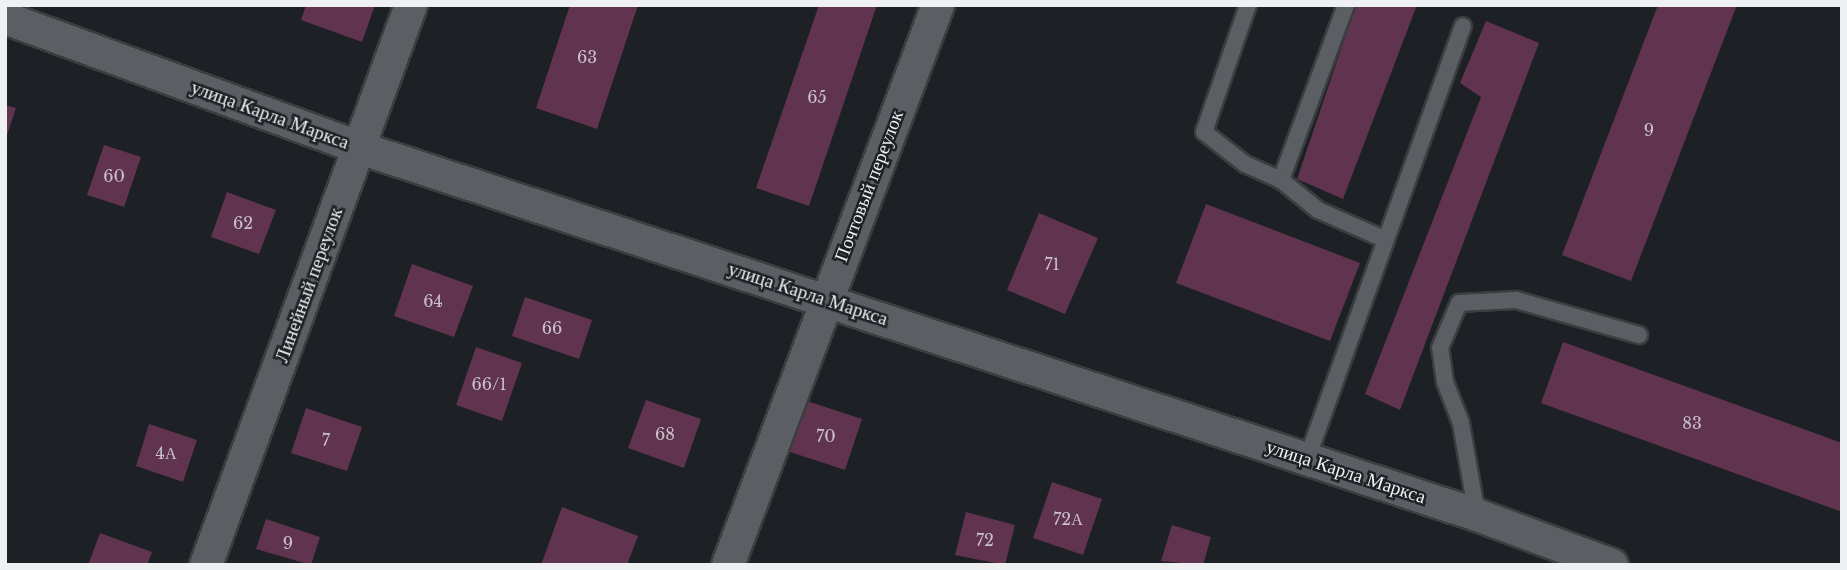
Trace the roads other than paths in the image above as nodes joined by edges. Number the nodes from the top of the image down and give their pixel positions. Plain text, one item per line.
1 (411, 5) edge
2 (938, 5) edge
3 (1248, 5) edge
4 (1346, 5) edge
5 (5, 18) edge
6 (1463, 26) dead end
7 (360, 148) junction
8 (1281, 180) junction
9 (1386, 240) junction
10 (826, 300) junction
11 (1639, 335) dead end
12 (1307, 459) junction
13 (1477, 515) junction
14 (1608, 564) edge
15 (206, 565) edge
16 (729, 565) edge

1 - 7 street, Линейный переулок
2 - 10 street, Почтовый переулок
3 - 8 lane
4 - 8 lane
5 - 7 street, улица Карла Маркса
6 - 9 lane
7 - 10 street, улица Карла Маркса
7 - 15 street, Линейный переулок
8 - 9 lane
9 - 12 lane
10 - 12 street, улица Карла Маркса
10 - 16 street, Почтовый переулок
11 - 13 lane
12 - 13 street, улица Карла Маркса
13 - 14 street, улица Карла Маркса

